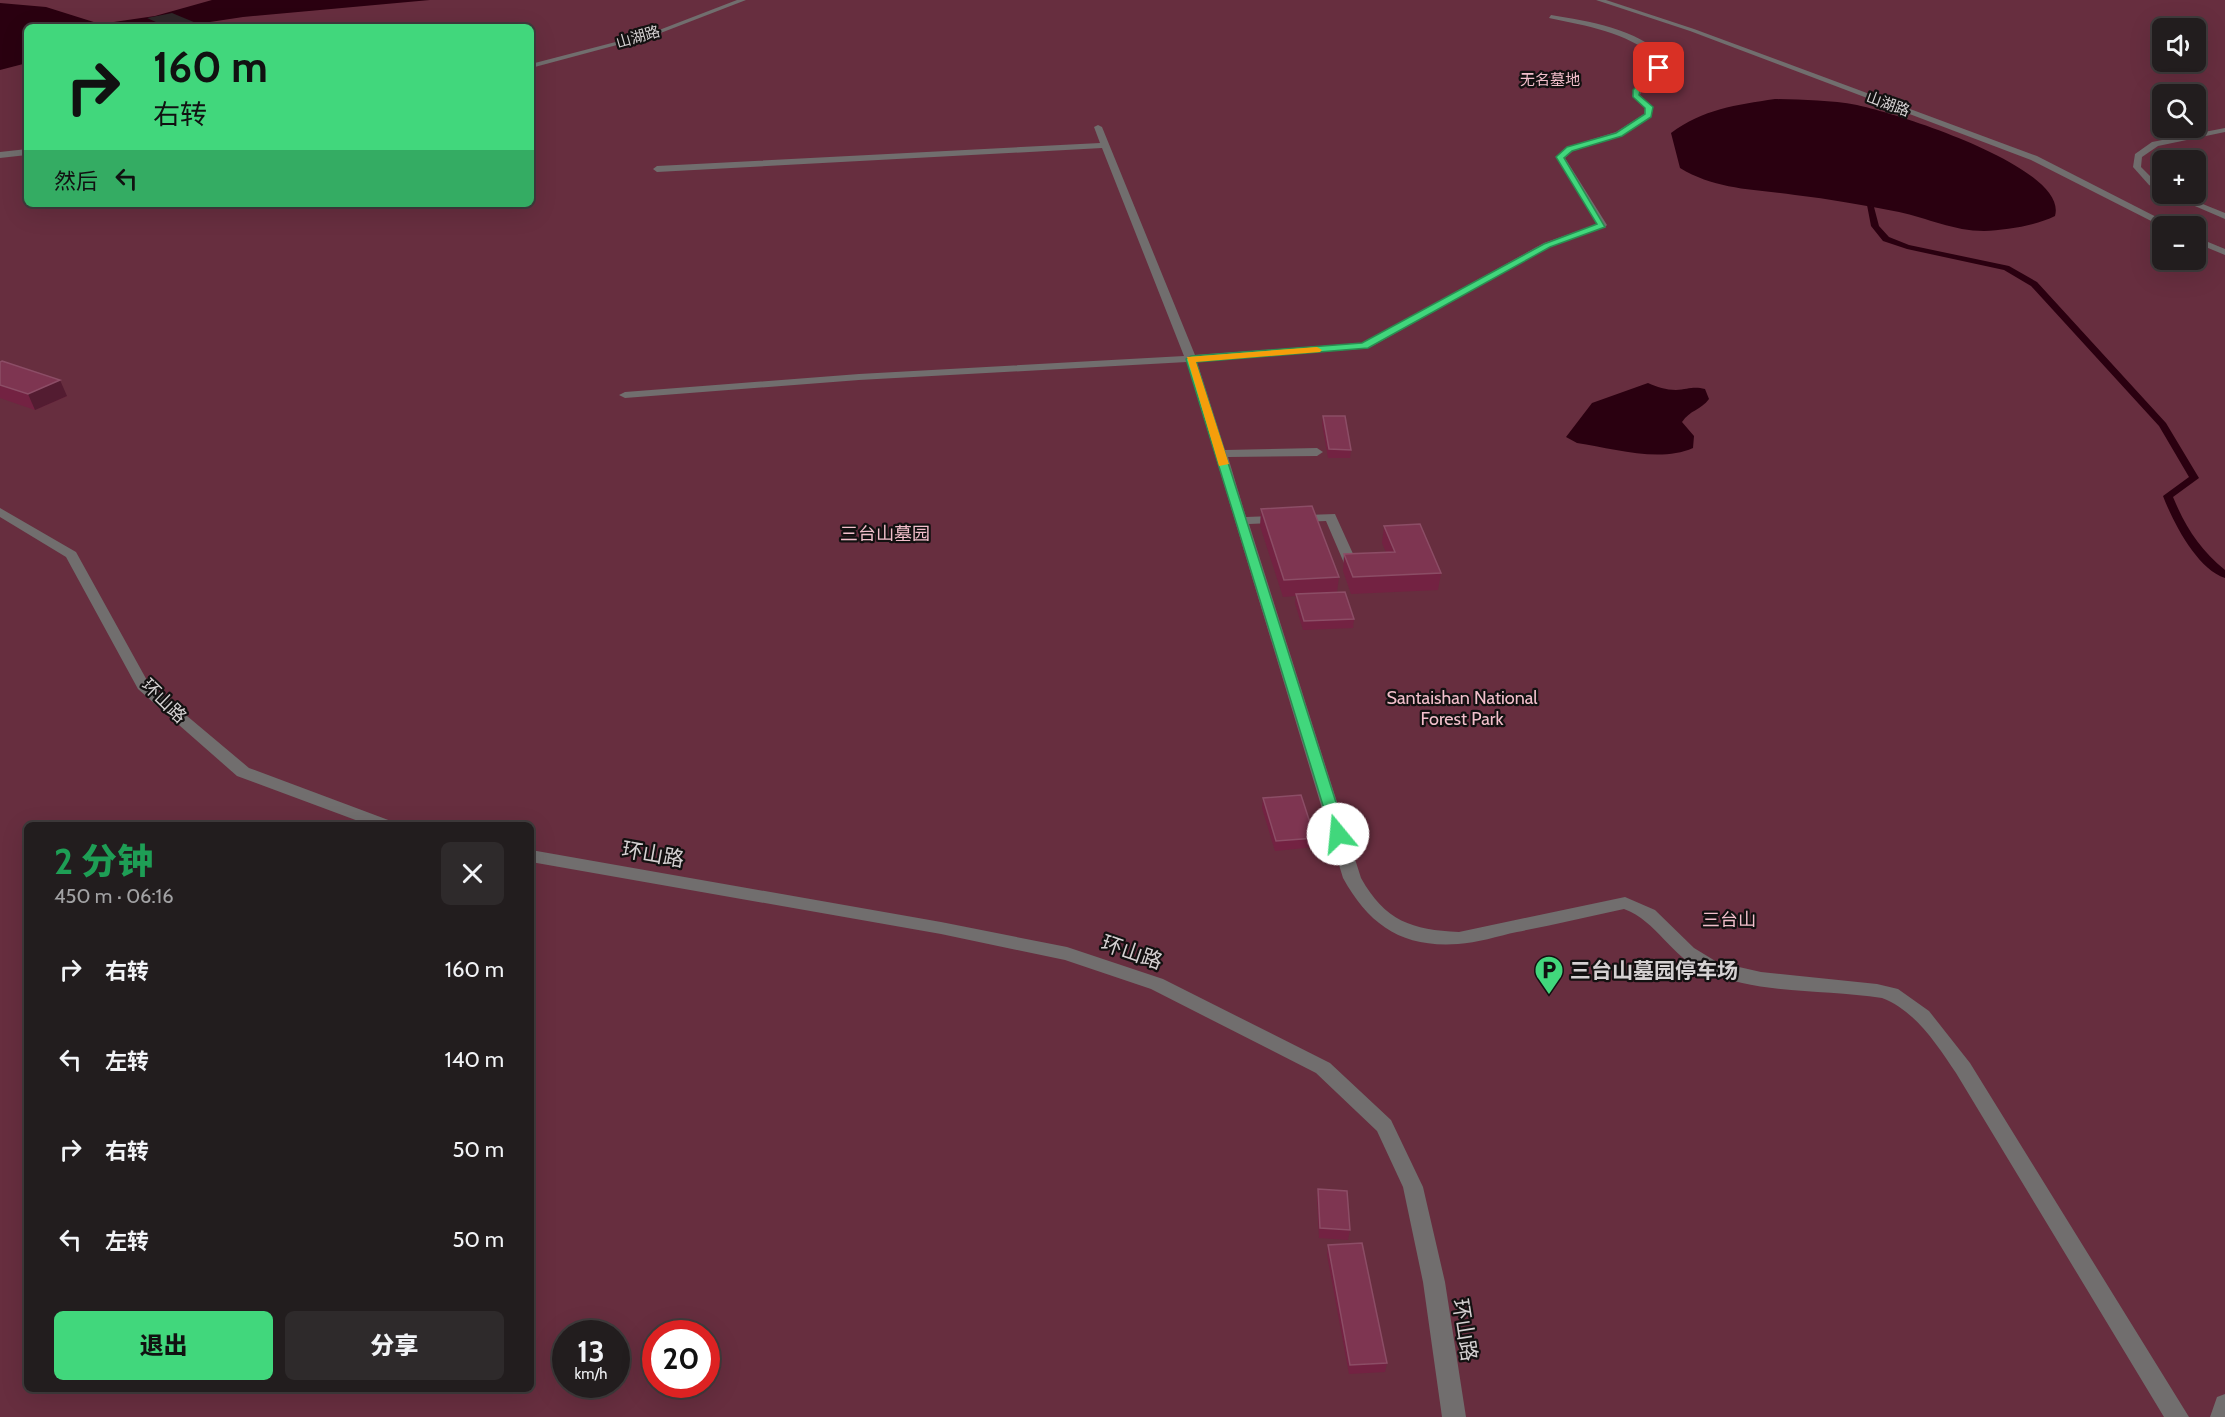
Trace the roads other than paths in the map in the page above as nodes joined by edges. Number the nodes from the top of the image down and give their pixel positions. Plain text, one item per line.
1 (743, 0) edge
2 (1599, 0) edge
3 (1551, 17) dead end
4 (534, 65) edge
5 (1098, 127) dead end
6 (2225, 130) edge
7 (1105, 145) junction
8 (24, 152) edge
9 (0, 155) edge
10 (657, 168) dead end
11 (2152, 183) edge
12 (2196, 204) edge
13 (2225, 216) edge
14 (2152, 217) edge
15 (2206, 244) edge
16 (2225, 252) edge
17 (1191, 359) junction
18 (625, 395) dead end
19 (1317, 452) dead end
20 (1220, 454) junction
21 (0, 512) edge
22 (1241, 521) junction
23 (1352, 567) edge
24 (377, 822) edge
25 (534, 857) edge
26 (2225, 1405) edge
27 (1454, 1417) edge
28 (2177, 1417) edge
29 (2222, 1417) edge

1 - 4 street, 山湖路
2 - 14 street, 山湖路
3 - 17 street
5 - 7 street
6 - 11 street
7 - 10 street
7 - 17 street
8 - 9 street
12 - 13 street
15 - 16 street
17 - 18 street
17 - 20 street
19 - 20 street
20 - 22 street
21 - 24 street, 环山路
22 - 23 street
22 - 28 street
25 - 27 street, 环山路
26 - 29 street

